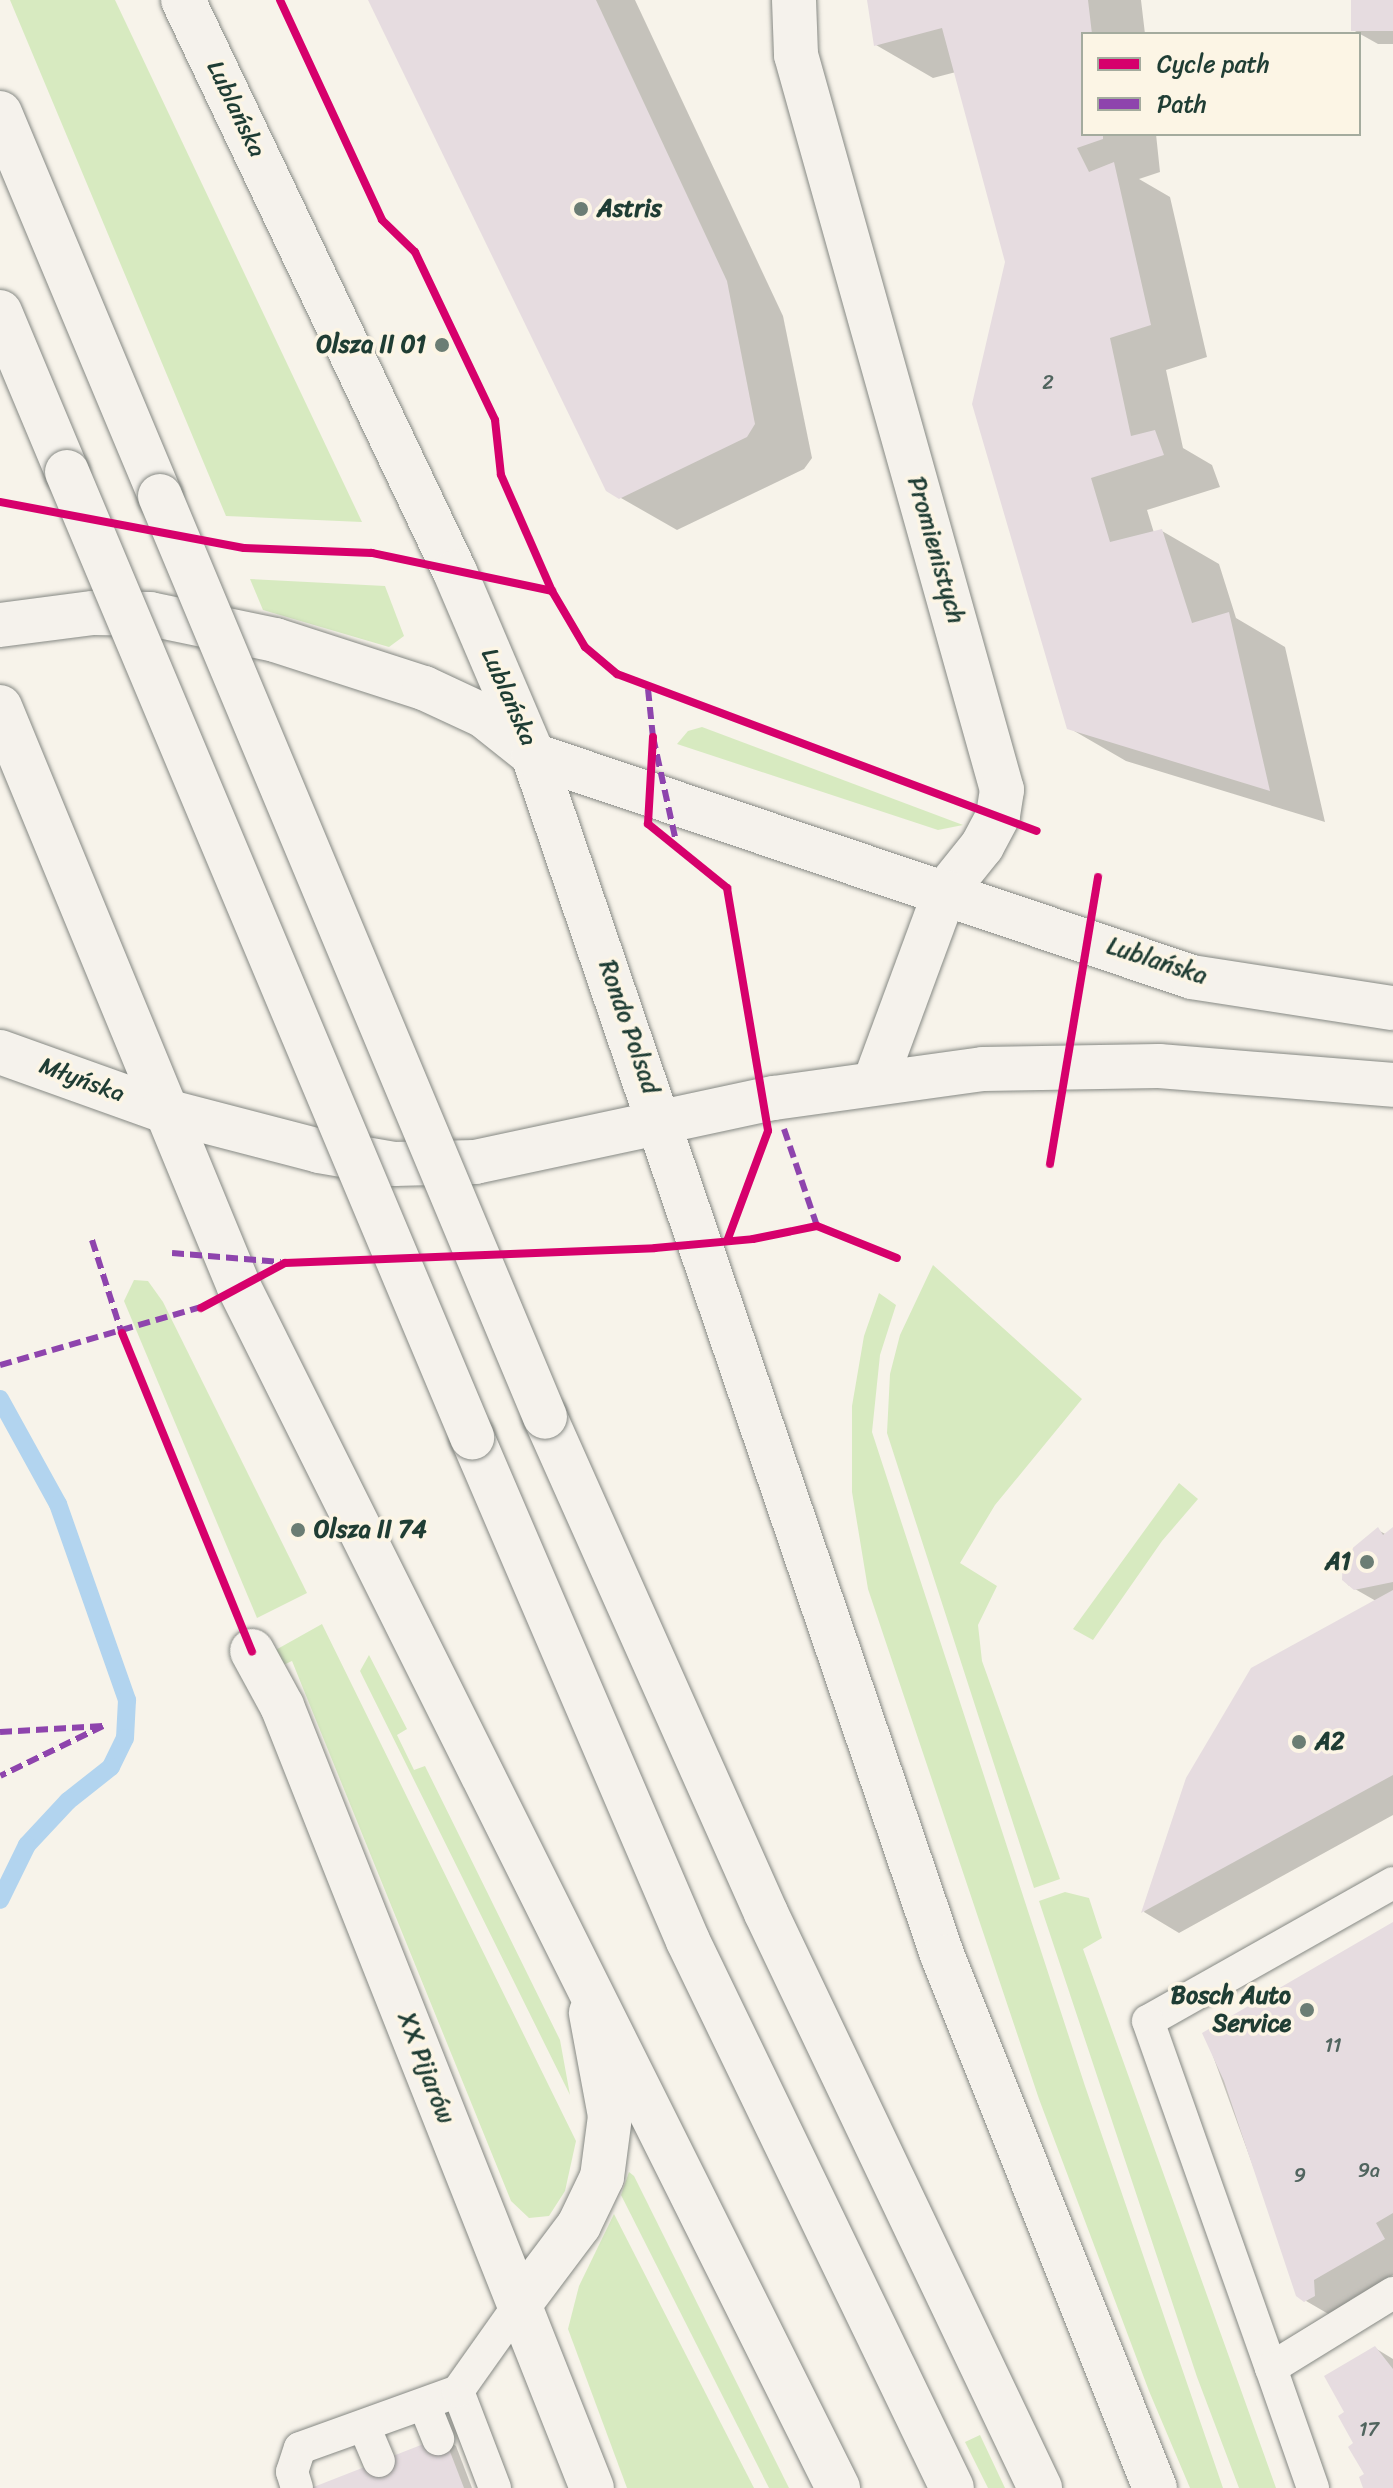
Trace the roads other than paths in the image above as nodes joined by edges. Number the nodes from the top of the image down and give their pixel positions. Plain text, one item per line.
1 (183, 0) edge
2 (794, 0) edge
3 (0, 113) edge
4 (0, 312) edge
5 (0, 625) edge
6 (0, 707) edge
7 (533, 755) junction
8 (945, 892) junction
9 (1393, 1008) edge
10 (0, 1052) edge
11 (875, 1081) junction
12 (1393, 1085) edge
13 (162, 1110) junction
14 (662, 1122) junction
15 (252, 1651) dead end
16 (1393, 1883) edge
17 (570, 1946) junction
18 (1393, 2293) edge
19 (519, 2305) junction
20 (1271, 2368) junction
21 (458, 2391) junction
22 (424, 2404) junction
23 (364, 2426) junction
24 (438, 2439) dead end
25 (379, 2461) dead end
26 (297, 2488) edge
27 (495, 2488) edge
28 (592, 2488) edge
29 (838, 2488) edge
30 (952, 2488) edge
31 (1040, 2488) edge
32 (1155, 2488) edge
33 (1313, 2488) edge

1 - 7 main road, Lublańska
2 - 8 main road, Promienistych
3 - 31 main road, bridge
4 - 30 main road, bridge
5 - 7 main road
6 - 13 main road
7 - 8 main road, Lublańska
7 - 14 main road, Rondo Polsad
8 - 9 main road, Lublańska
8 - 11 main road, Promienistych
10 - 13 main road, Młyńska
11 - 12 main road
11 - 14 main road
13 - 14 main road, Rondo Polsad
13 - 17 main road
14 - 32 main road
15 - 19 main road, XX Pijarów
16 - 20 lane
17 - 19 main road
17 - 29 main road
18 - 20 lane
19 - 21 lane
19 - 28 main road, XX Pijarów
20 - 33 lane
21 - 22 lane
21 - 27 lane
22 - 23 lane
22 - 24 lane
23 - 25 lane
23 - 26 lane

